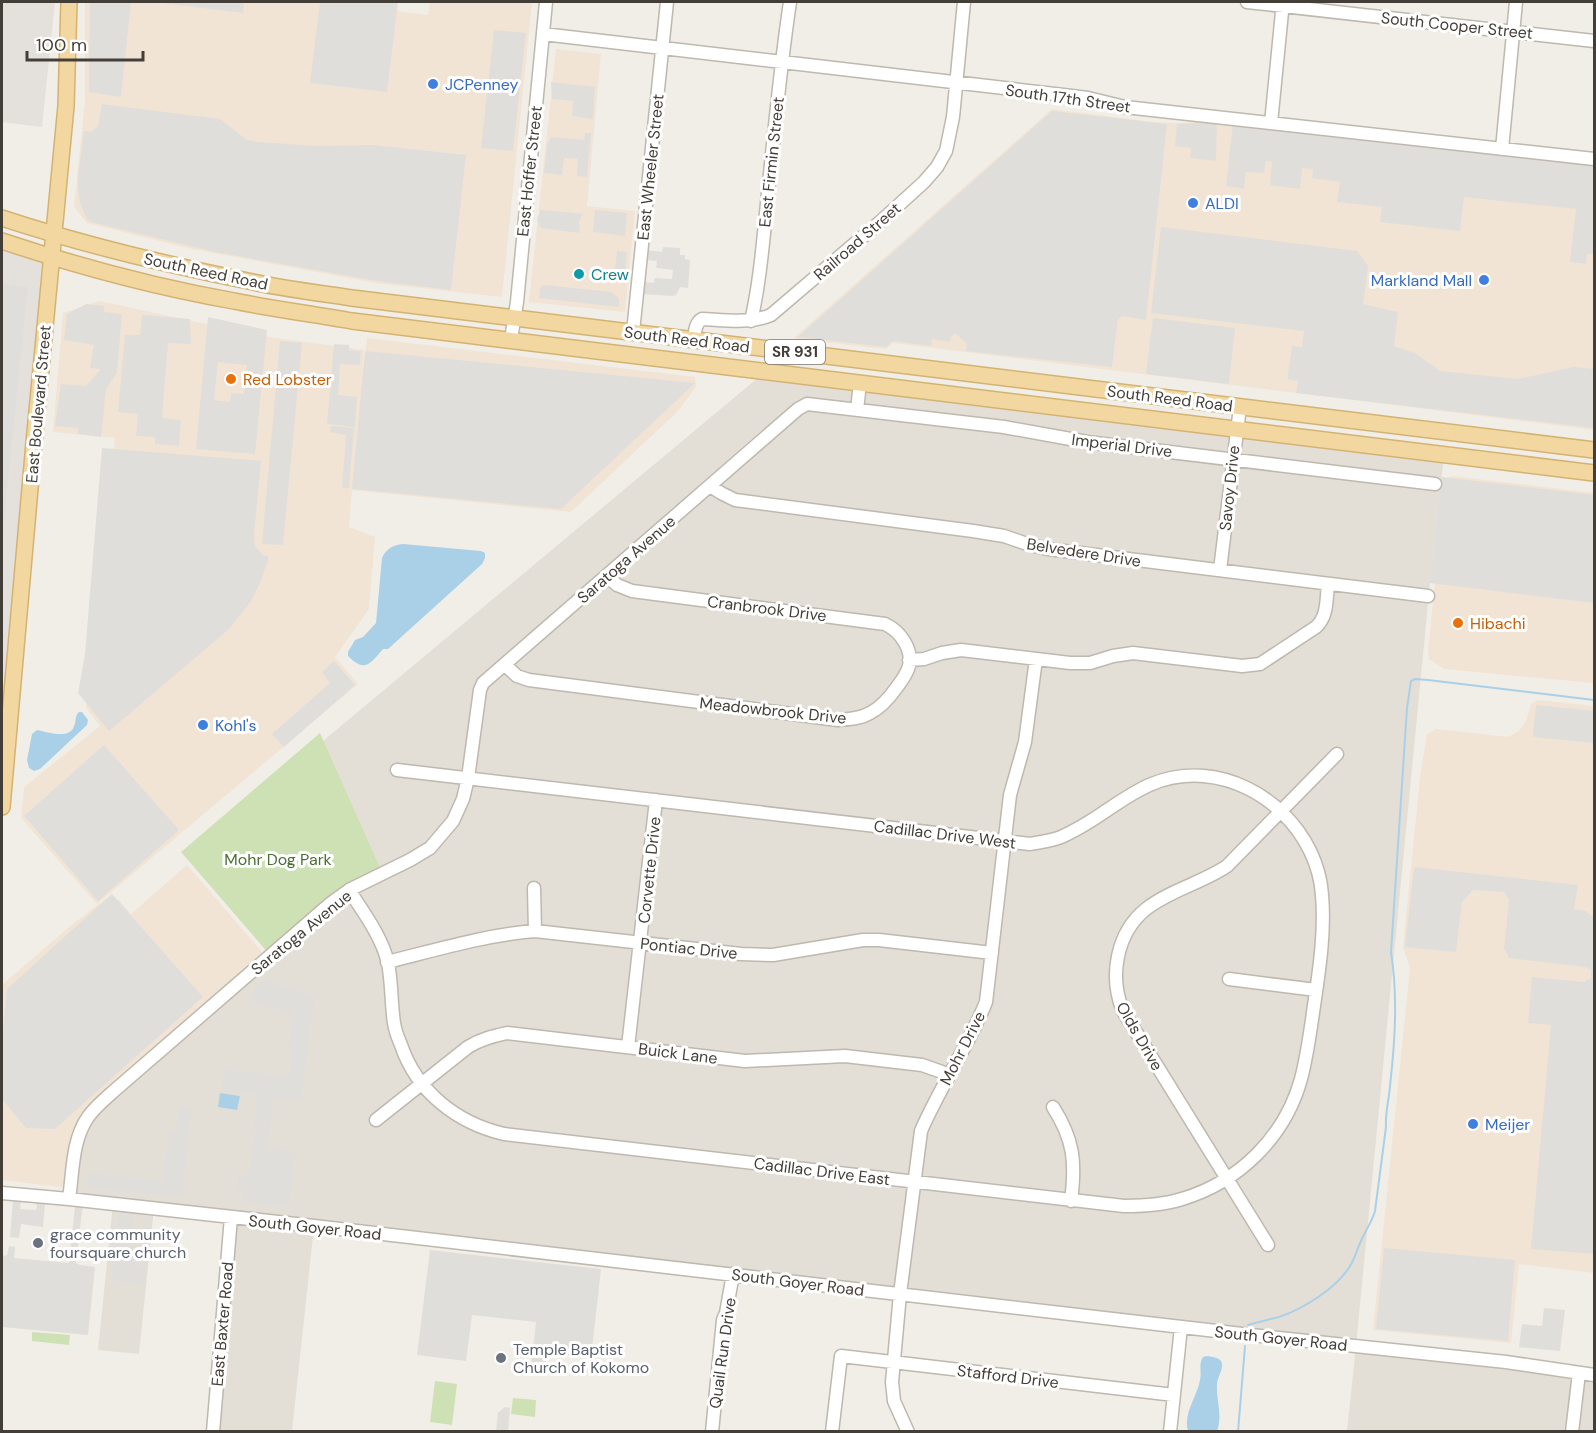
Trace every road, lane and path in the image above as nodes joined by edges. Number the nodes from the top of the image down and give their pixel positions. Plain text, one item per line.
1 (69, 2) edge
2 (546, 2) edge
3 (667, 2) edge
4 (789, 2) edge
5 (964, 2) edge
6 (1247, 2) edge
7 (1516, 2) edge
8 (1283, 4) edge
9 (1513, 32) junction
10 (543, 34) junction
11 (1594, 41) edge
12 (662, 48) junction
13 (781, 62) junction
14 (956, 83) junction
15 (1270, 123) junction
16 (1502, 149) junction
17 (1594, 159) edge
18 (2, 218) edge
19 (54, 235) junction
20 (2, 241) edge
21 (52, 258) junction
22 (514, 318) junction
23 (751, 321) junction
24 (633, 332) junction
25 (511, 339) junction
26 (694, 339) junction
27 (860, 383) junction
28 (811, 404) joint
29 (1240, 407) junction
30 (857, 410) junction
31 (1236, 429) junction
32 (1594, 450) edge
33 (1233, 459) junction
34 (1594, 473) edge
35 (1434, 484) dead end
36 (710, 486) junction
37 (1220, 570) junction
38 (607, 576) junction
39 (1328, 585) junction
40 (1428, 596) dead end
41 (1036, 659) junction
42 (909, 660) junction
43 (505, 665) junction
44 (1337, 754) dead end
45 (397, 770) dead end
46 (468, 778) junction
47 (656, 800) junction
48 (2, 807) edge
49 (1281, 811) junction
50 (1005, 842) junction
51 (534, 888) dead end
52 (349, 890) junction
53 (535, 931) junction
54 (641, 942) junction
55 (992, 952) junction
56 (387, 962) junction
57 (1229, 979) dead end
58 (1316, 990) junction
59 (628, 1047) junction
60 (948, 1076) junction
61 (422, 1084) junction
62 (1053, 1107) dead end
63 (376, 1120) dead end
64 (1227, 1180) junction
65 (914, 1182) junction
66 (2, 1193) edge
67 (69, 1199) junction
68 (1071, 1201) junction
69 (231, 1217) junction
70 (1268, 1245) dead end
71 (733, 1274) junction
72 (900, 1294) junction
73 (1181, 1327) junction
74 (894, 1363) junction
75 (1579, 1373) junction
76 (1594, 1375) edge
77 (1174, 1395) junction
78 (213, 1431) edge
79 (712, 1431) edge
80 (832, 1431) edge
81 (908, 1431) edge
82 (1170, 1431) edge
83 (1572, 1431) edge

1 - 19 main road, East Boulevard Street
2 - 10 street, East Hoffer Street
3 - 12 street, East Wheeler Street
4 - 13 street, East Firmin Street
5 - 14 street, Railroad Street
6 - 8 street, South Cooper Street
7 - 9 street
8 - 9 street, South Cooper Street
8 - 15 street
9 - 11 street, South Cooper Street
9 - 16 street
10 - 12 street, South 17th Street
10 - 22 street, East Hoffer Street
12 - 13 street, South 17th Street
12 - 24 street, East Wheeler Street
13 - 14 street, South 17th Street
13 - 23 street, East Firmin Street
14 - 15 street, South 17th Street
14 - 23 street, Railroad Street
15 - 16 street, South 17th Street
16 - 17 street, South 17th Street
18 - 19 main road, South Reed Road / SR 931
19 - 21 main road, East Boulevard Street
19 - 22 main road, South Reed Road / SR 931
20 - 21 main road, South Reed Road / SR 931
21 - 25 main road, South Reed Road / SR 931
21 - 48 main road, East Boulevard Street
22 - 24 main road, South Reed Road / SR 931
22 - 25 street, East Hoffer Street
23 - 26 street
24 - 26 main road, South Reed Road / SR 931
25 - 27 main road, South Reed Road / SR 931
26 - 29 main road, South Reed Road / SR 931
27 - 30 street
27 - 31 main road, South Reed Road / SR 931
28 - 30 street, Imperial Drive
28 - 36 street, Saratoga Avenue
29 - 31 street, Savoy Drive
29 - 32 main road, South Reed Road / SR 931
30 - 33 street, Imperial Drive
31 - 33 street, Savoy Drive
31 - 34 main road, South Reed Road / SR 931
33 - 35 street, Imperial Drive
33 - 37 street, Savoy Drive
36 - 37 street, Belvedere Drive
36 - 38 street, Saratoga Avenue
37 - 39 street, Belvedere Drive
38 - 42 street, Cranbrook Drive
38 - 43 street, Saratoga Avenue
39 - 40 street, Belvedere Drive
39 - 41 street
41 - 42 street
41 - 50 street, Mohr Drive
42 - 43 street, Meadowbrook Drive
43 - 46 street, Saratoga Avenue
44 - 49 street, Olds Drive
45 - 46 street, Cadillac Drive West
46 - 47 street, Cadillac Drive West
46 - 52 street, Saratoga Avenue
47 - 50 street, Cadillac Drive West
47 - 54 street, Corvette Drive
49 - 50 street, Cadillac Drive West
49 - 58 street, Cadillac Drive West
49 - 64 street, Olds Drive
50 - 55 street, Mohr Drive
51 - 53 street
52 - 56 street, Cadillac Drive East
52 - 67 street, Saratoga Avenue
53 - 54 street, Pontiac Drive
53 - 56 street, Pontiac Drive
54 - 55 street, Pontiac Drive
54 - 59 street, Corvette Drive
55 - 60 street, Mohr Drive
56 - 61 street, Cadillac Drive East
57 - 58 street
58 - 64 street, Cadillac Drive East
59 - 60 street, Buick Lane
59 - 61 street, Buick Lane
60 - 65 street, Mohr Drive
61 - 63 street, Buick Lane
61 - 65 street, Cadillac Drive East
62 - 68 street
64 - 68 street, Cadillac Drive East
64 - 70 street, Olds Drive
65 - 68 street, Cadillac Drive East
65 - 72 street, Mohr Drive
66 - 67 street, South Goyer Road
67 - 69 street, South Goyer Road
69 - 71 street, South Goyer Road
69 - 78 street, East Baxter Road
71 - 72 street, South Goyer Road
71 - 79 street, Quail Run Drive
72 - 73 street, South Goyer Road
72 - 74 street, Mohr Drive
73 - 75 street, South Goyer Road
73 - 77 street
74 - 77 street, Stafford Drive
74 - 80 street, Stafford Drive
74 - 81 street, Mohr Drive
75 - 76 street, South Goyer Road
75 - 83 street
77 - 82 street

